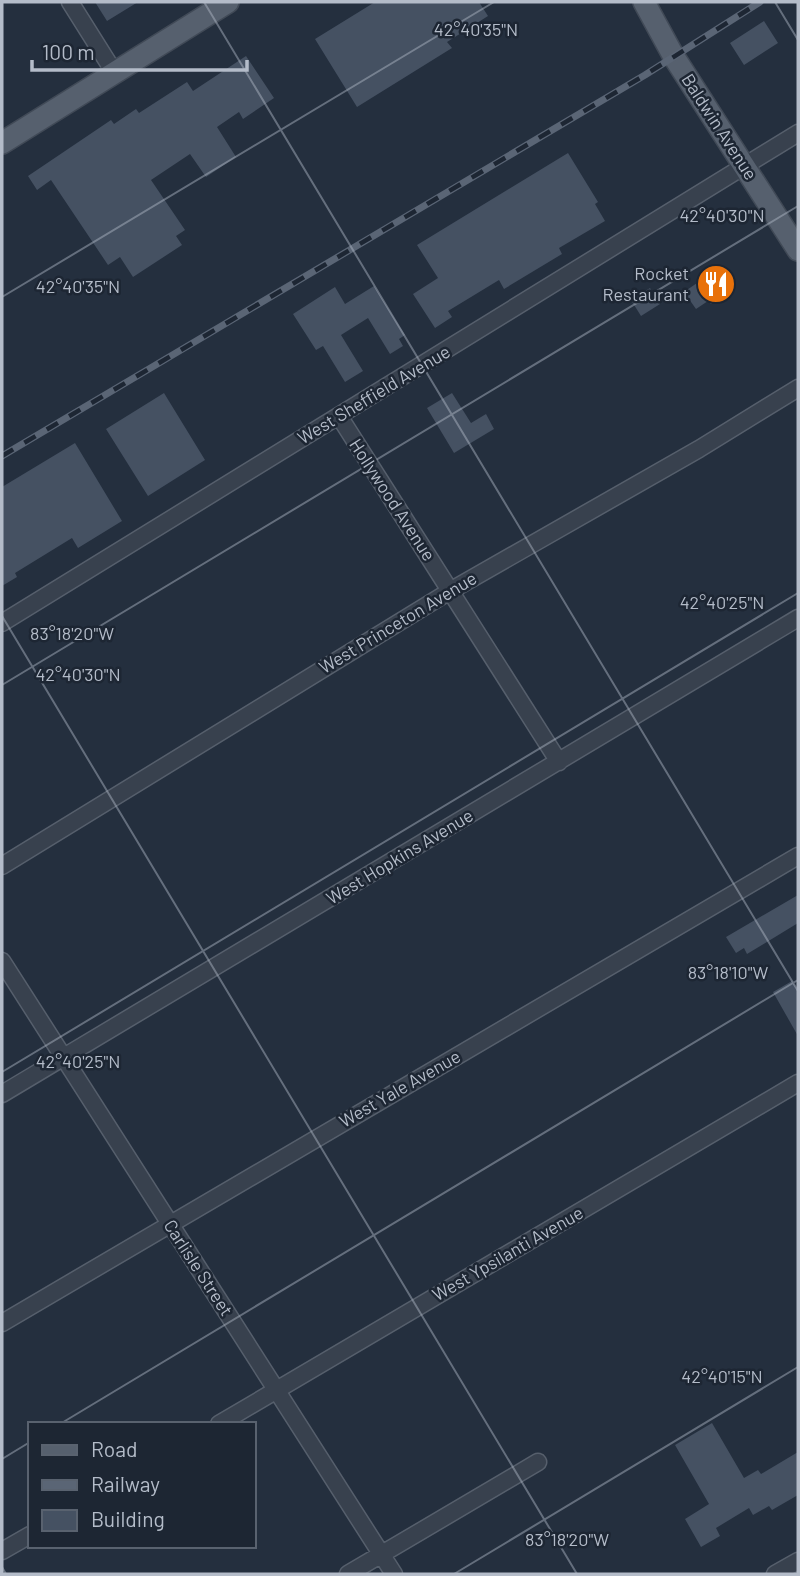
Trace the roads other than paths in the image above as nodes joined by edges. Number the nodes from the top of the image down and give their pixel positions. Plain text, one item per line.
1 (70, 2) edge
2 (228, 2) edge
3 (644, 2) edge
4 (114, 72) junction
5 (798, 133) edge
6 (2, 143) edge
7 (746, 167) junction
8 (798, 250) edge
9 (798, 388) edge
10 (339, 416) junction
11 (450, 591) junction
12 (798, 618) edge
13 (2, 623) edge
14 (559, 762) junction
15 (798, 856) edge
16 (2, 866) edge
17 (2, 961) edge
18 (64, 1058) junction
19 (798, 1083) edge
20 (2, 1094) edge
21 (170, 1224) junction
22 (2, 1323) edge
23 (276, 1390) junction
24 (222, 1422) edge
25 (538, 1462) dead end
26 (28, 1536) edge
27 (2, 1551) edge
28 (381, 1555) junction
29 (798, 1561) edge
30 (348, 1574) edge
31 (394, 1574) edge
32 (775, 1574) edge

1 - 4 street
2 - 4 main road
3 - 7 main road, Baldwin Avenue
4 - 6 main road
5 - 7 street, West Sheffield Avenue
7 - 8 main road, Baldwin Avenue
7 - 10 street, West Sheffield Avenue
9 - 11 street, West Princeton Avenue
10 - 11 street, Hollywood Avenue
10 - 13 street, West Sheffield Avenue
11 - 14 street, Hollywood Avenue
11 - 16 street, West Princeton Avenue
12 - 14 street, West Hopkins Avenue
14 - 18 street, West Hopkins Avenue
15 - 21 street, West Yale Avenue
17 - 18 street, Carlisle Street
18 - 20 street, West Hopkins Avenue
18 - 21 street, Carlisle Street
19 - 23 street, West Ypsilanti Avenue
21 - 22 street, West Yale Avenue
21 - 23 street, Carlisle Street
23 - 24 street, West Ypsilanti Avenue
23 - 28 street, Carlisle Street
25 - 28 street
26 - 27 street
28 - 30 street
28 - 31 street, Carlisle Street
29 - 32 street

